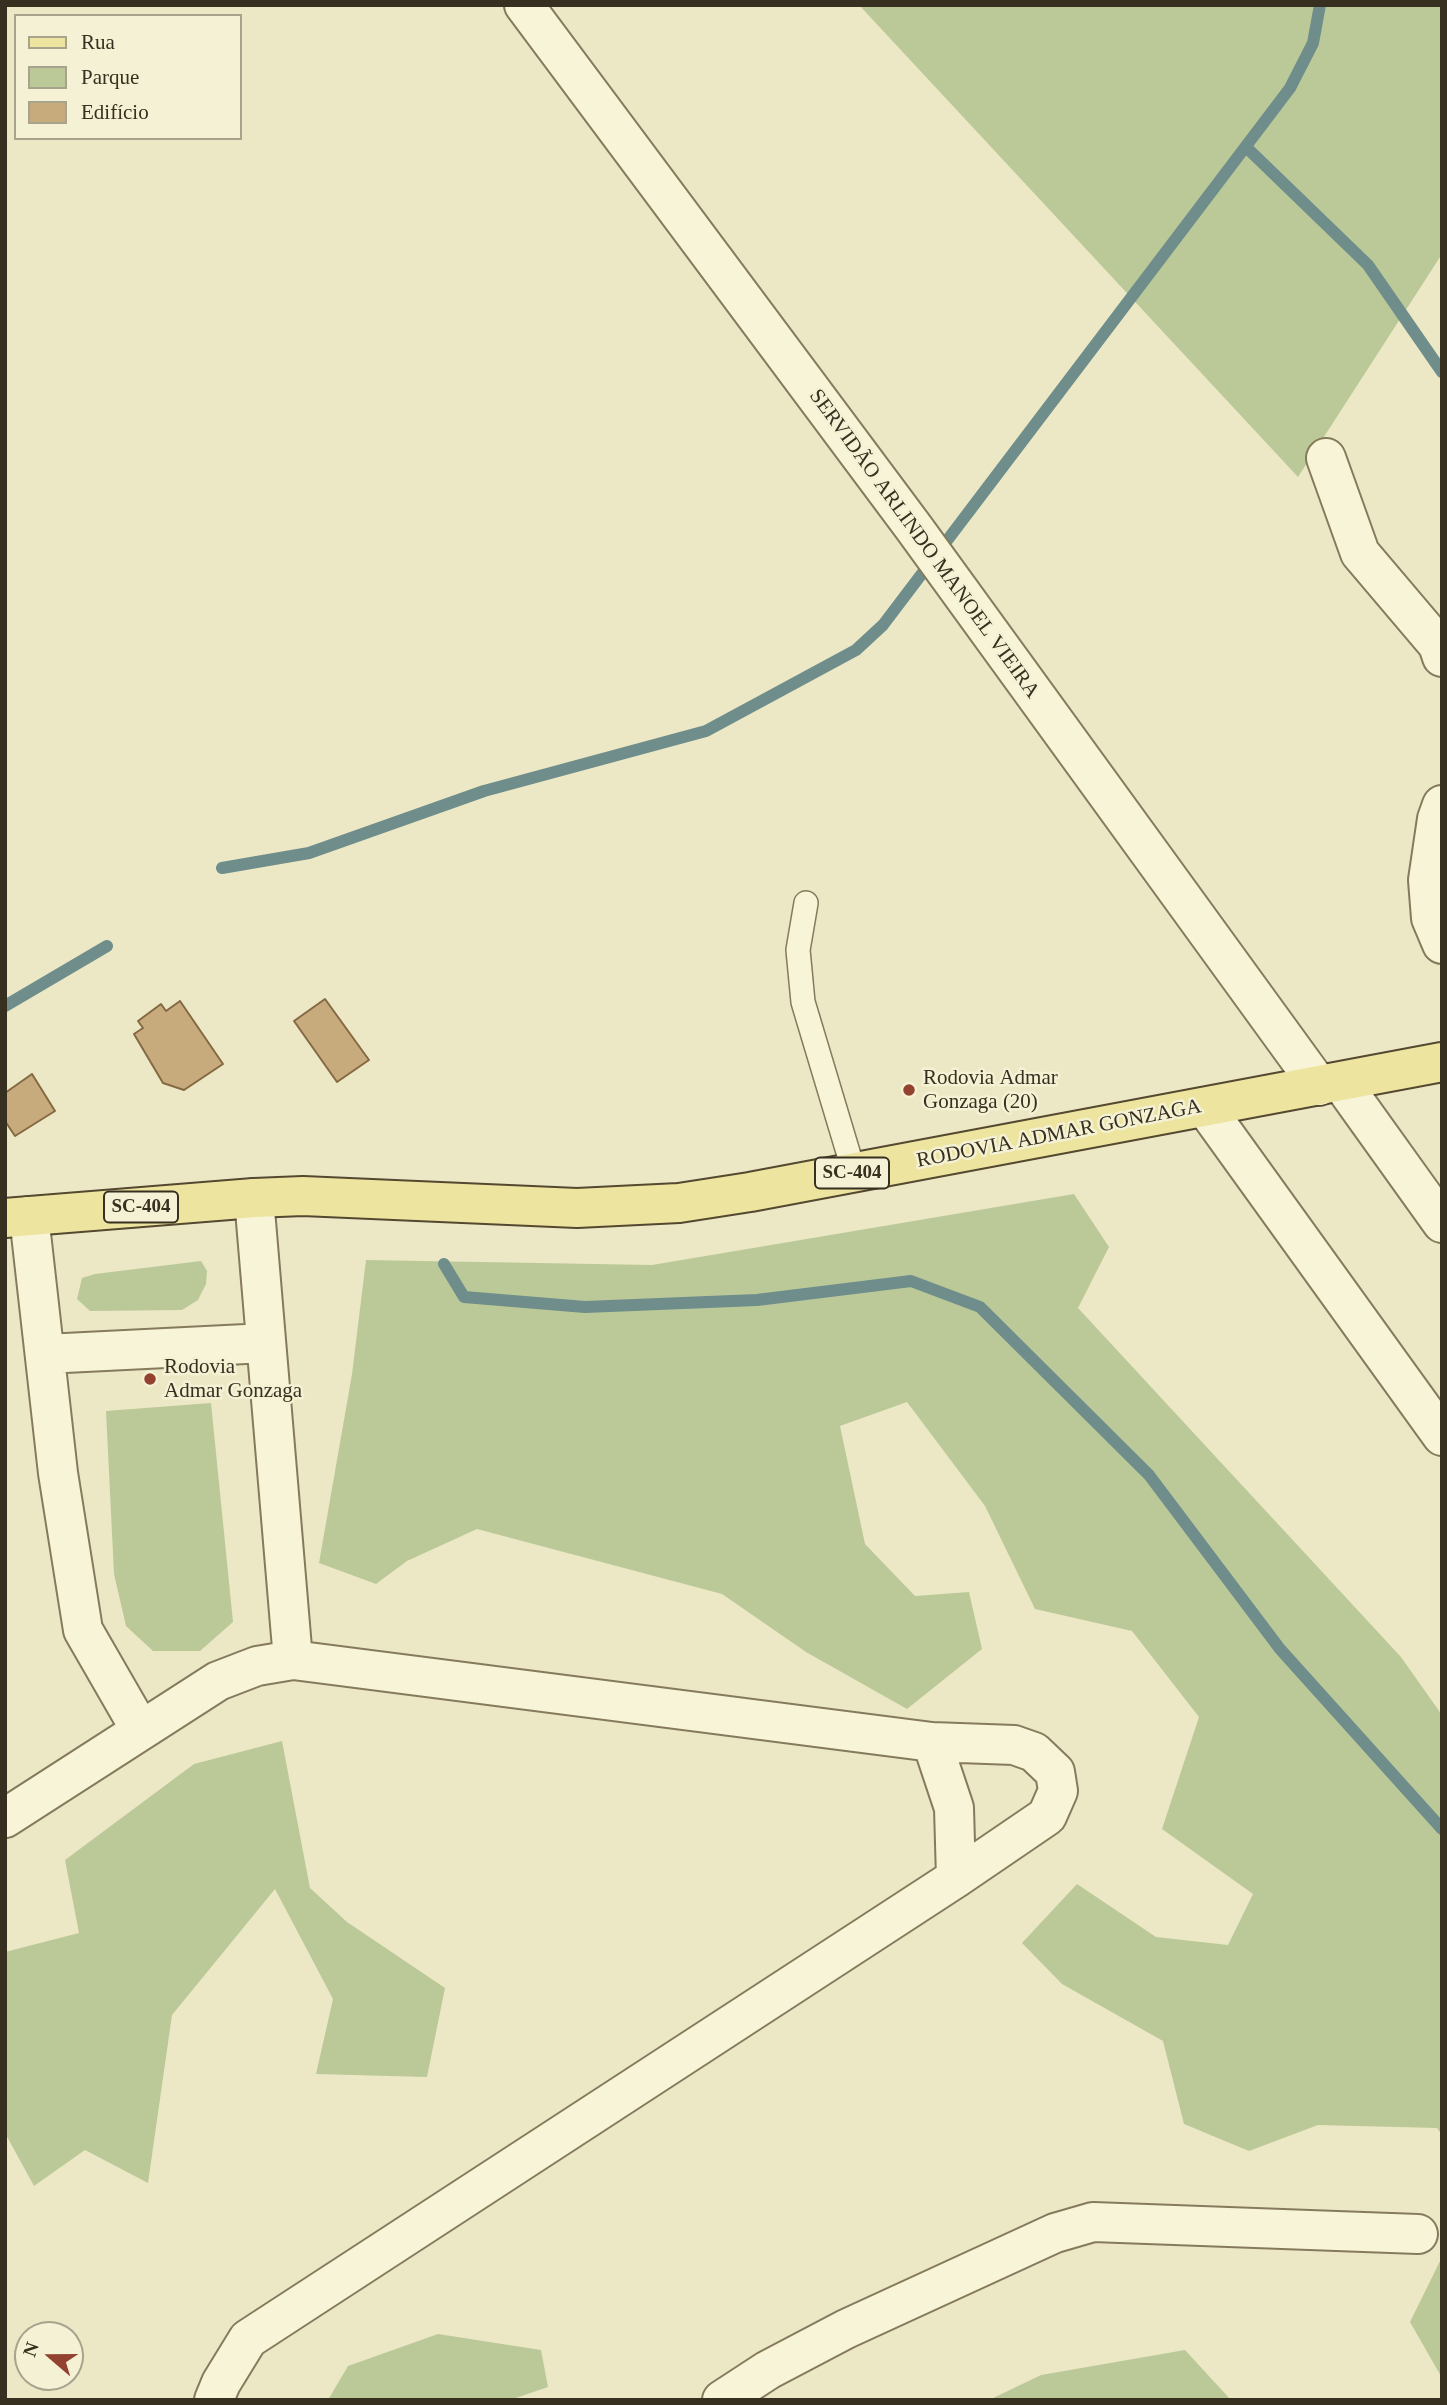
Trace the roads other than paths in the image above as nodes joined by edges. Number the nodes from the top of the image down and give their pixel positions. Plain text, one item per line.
1 (524, 5) edge
2 (1326, 458) dead end
3 (1442, 657) edge
4 (1442, 804) edge
5 (806, 903) dead end
6 (1442, 944) edge
7 (1442, 1062) edge
8 (1330, 1084) junction
9 (1205, 1107) junction
10 (854, 1172) junction
11 (254, 1198) junction
12 (17, 1217) edge
13 (1442, 1223) edge
14 (266, 1343) junction
15 (45, 1354) junction
16 (1442, 1436) edge
17 (293, 1660) junction
18 (140, 1729) junction
19 (932, 1742) junction
20 (5, 1818) edge
21 (956, 1878) junction
22 (1418, 2234) dead end
23 (214, 2400) edge
24 (722, 2400) edge

1 - 8 street, SERVIDÃO ARLINDO MANOEL VIEIRA
2 - 3 street
4 - 6 street
5 - 10 lane
7 - 8 main road, RODOVIA ADMAR GONZAGA / SC-404
8 - 9 main road, RODOVIA ADMAR GONZAGA / SC-404
8 - 13 street, SERVIDÃO ARLINDO MANOEL VIEIRA
9 - 10 main road, RODOVIA ADMAR GONZAGA / SC-404
9 - 16 street
10 - 11 main road, RODOVIA ADMAR GONZAGA / SC-404
11 - 12 main road, RODOVIA ADMAR GONZAGA / SC-404
11 - 14 street
12 - 15 street
14 - 15 street
14 - 17 street
15 - 18 street
17 - 18 street
17 - 19 street
18 - 20 street
19 - 21 street
19 - 21 street
21 - 23 street
22 - 24 street

